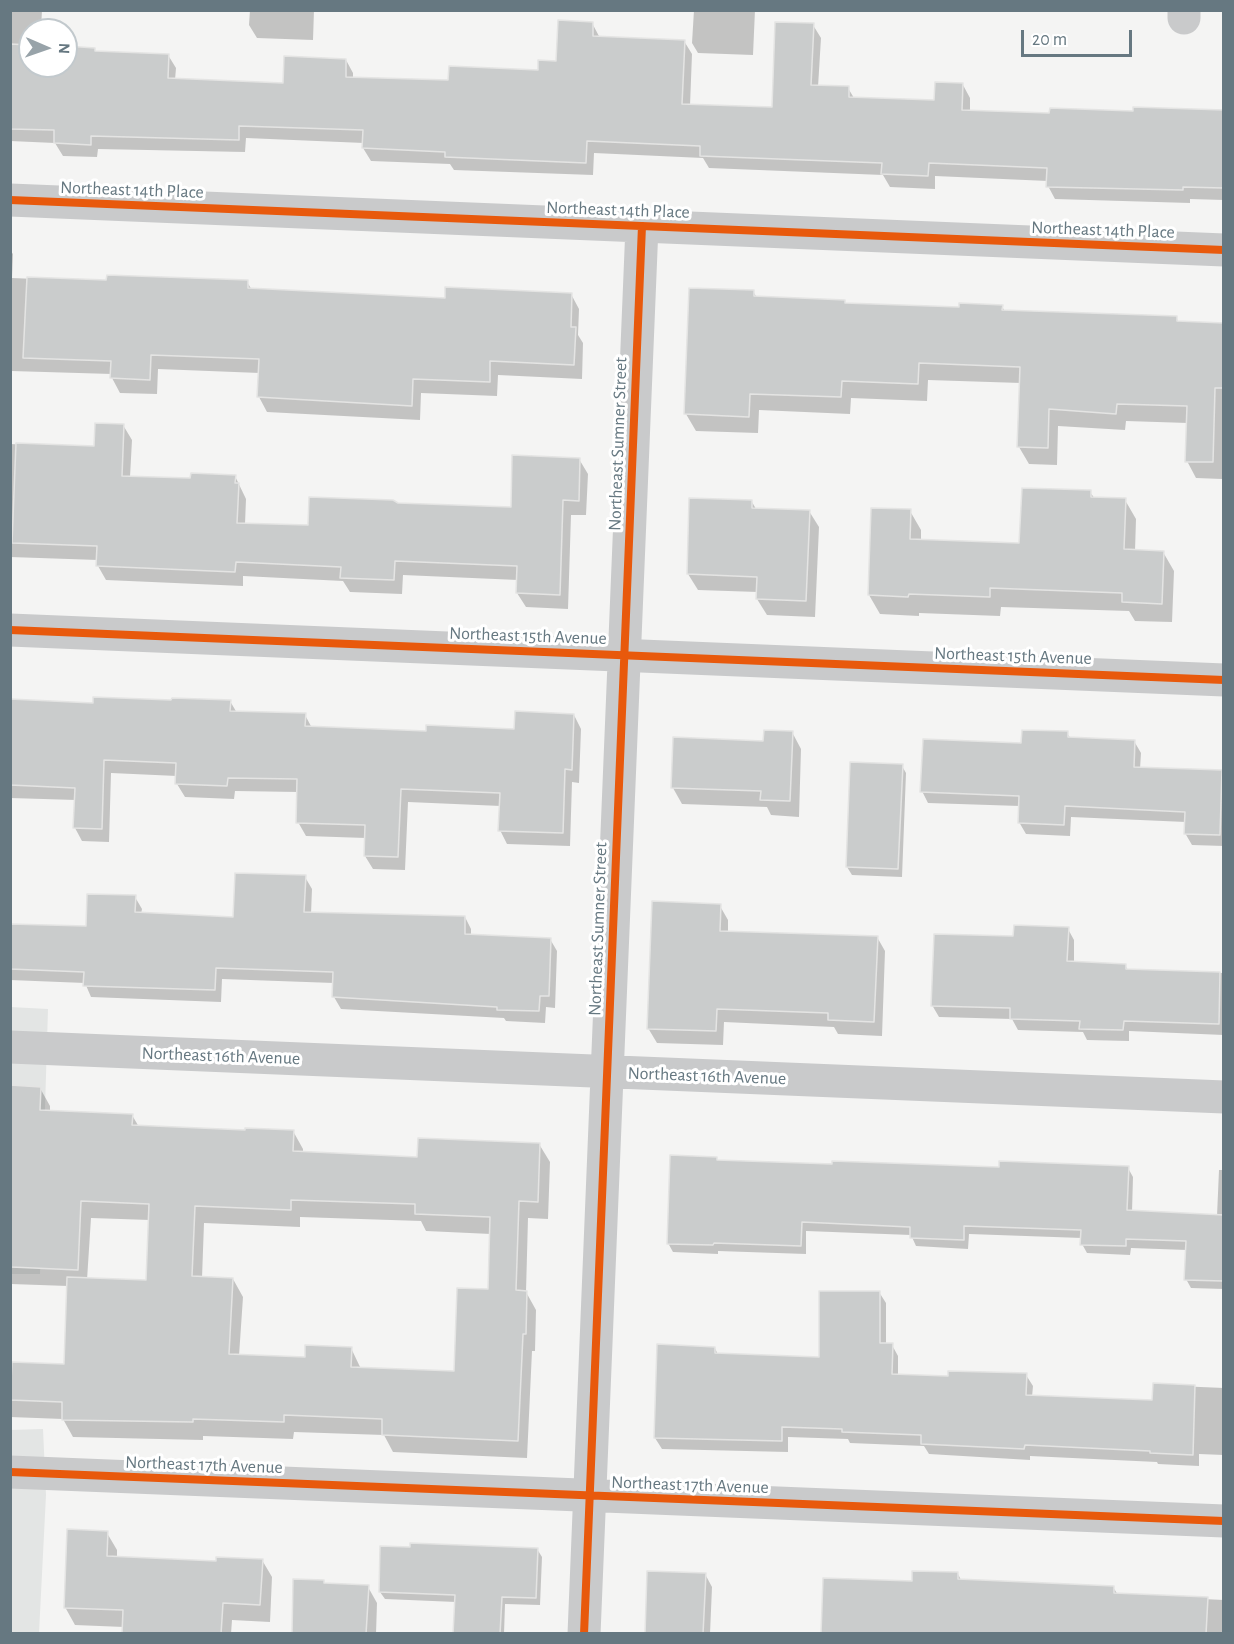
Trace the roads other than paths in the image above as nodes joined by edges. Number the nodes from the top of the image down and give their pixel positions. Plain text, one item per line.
1 (10, 200) edge
2 (642, 226) junction
3 (1224, 250) edge
4 (10, 630) edge
5 (624, 656) junction
6 (1224, 680) edge
7 (10, 1047) edge
8 (607, 1072) junction
9 (1224, 1097) edge
10 (10, 1472) edge
11 (590, 1496) junction
12 (1224, 1521) edge
13 (584, 1634) edge

1 - 2 street, Northeast 14th Place
2 - 3 street, Northeast 14th Place
2 - 5 street, Northeast Sumner Street
4 - 5 street, Northeast 15th Avenue
5 - 6 street, Northeast 15th Avenue
5 - 8 street, Northeast Sumner Street
7 - 8 street, Northeast 16th Avenue
8 - 9 street, Northeast 16th Avenue
8 - 11 street, Northeast Sumner Street
10 - 11 street, Northeast 17th Avenue
11 - 12 street, Northeast 17th Avenue
11 - 13 street, Northeast Sumner Street

